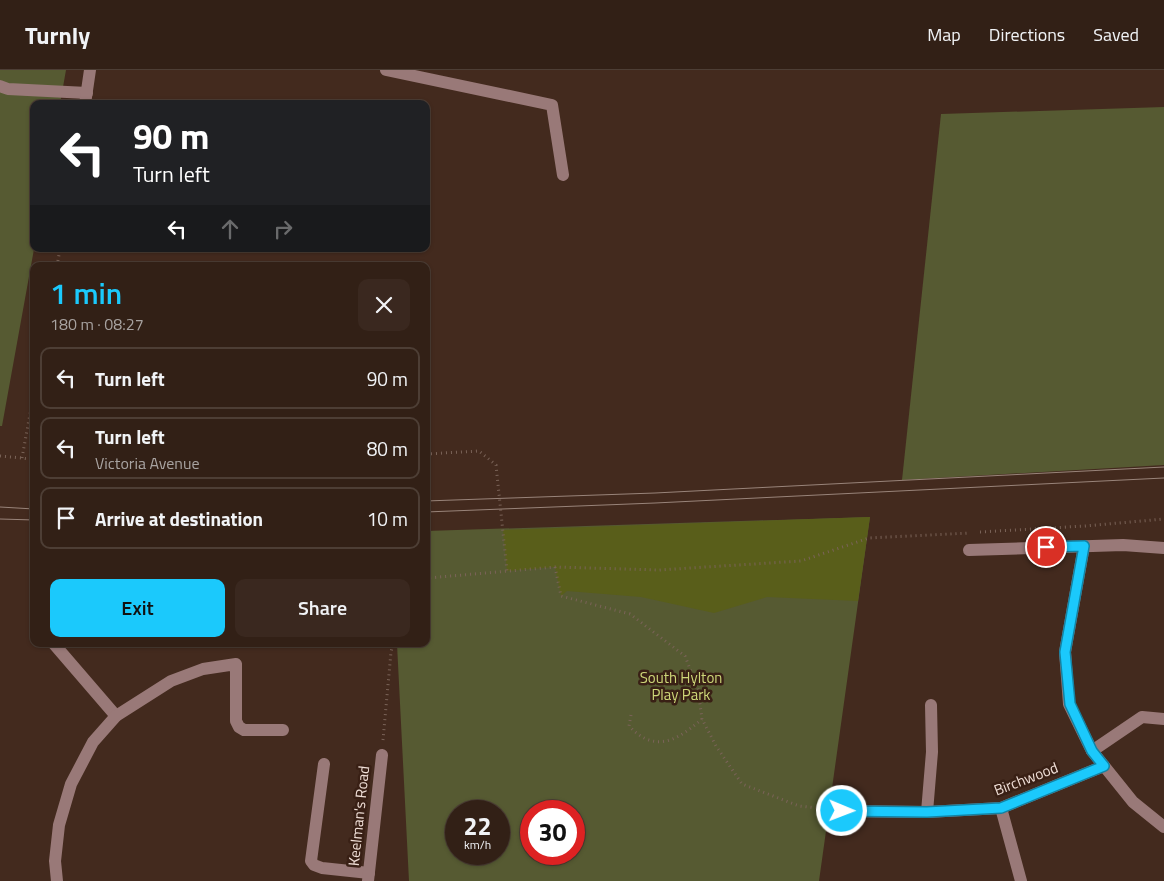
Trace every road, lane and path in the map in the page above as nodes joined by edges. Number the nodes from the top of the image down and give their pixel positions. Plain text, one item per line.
1 (90, 70) edge
2 (386, 70) edge
3 (0, 86) edge
4 (86, 98) edge
5 (563, 175) dead end
6 (30, 414) edge
7 (430, 454) edge
8 (0, 456) edge
9 (22, 458) junction
10 (30, 459) edge
11 (1164, 519) edge
12 (1084, 546) junction
13 (1164, 548) edge
14 (969, 550) dead end
15 (555, 567) junction
16 (507, 571) junction
17 (430, 578) edge
18 (57, 647) edge
19 (392, 647) edge
20 (930, 705) dead end
21 (631, 715) dead end
22 (116, 716) junction
23 (702, 719) junction
24 (1164, 719) edge
25 (283, 730) dead end
26 (1092, 751) junction
27 (382, 754) joint
28 (324, 764) dead end
29 (1104, 766) junction
30 (1001, 808) junction
31 (842, 811) joint
32 (927, 812) junction
33 (1164, 827) edge
34 (369, 877) edge
35 (57, 881) edge
36 (1021, 881) edge

1 - 4 street
2 - 5 street
3 - 4 street
6 - 9 path
7 - 16 path
8 - 9 path
9 - 10 path
11 - 15 path
12 - 13 street
12 - 14 street
12 - 26 street
15 - 16 path
15 - 23 path
16 - 17 path
18 - 22 street
19 - 27 path
20 - 32 street
21 - 23 path
22 - 25 street
22 - 35 street
23 - 31 path
24 - 26 street
26 - 29 street
27 - 34 street, Keelman's Road
28 - 34 street
29 - 30 street, Birchwood
29 - 33 street
30 - 32 street, Birchwood
30 - 36 street
31 - 32 street, Birchwood

